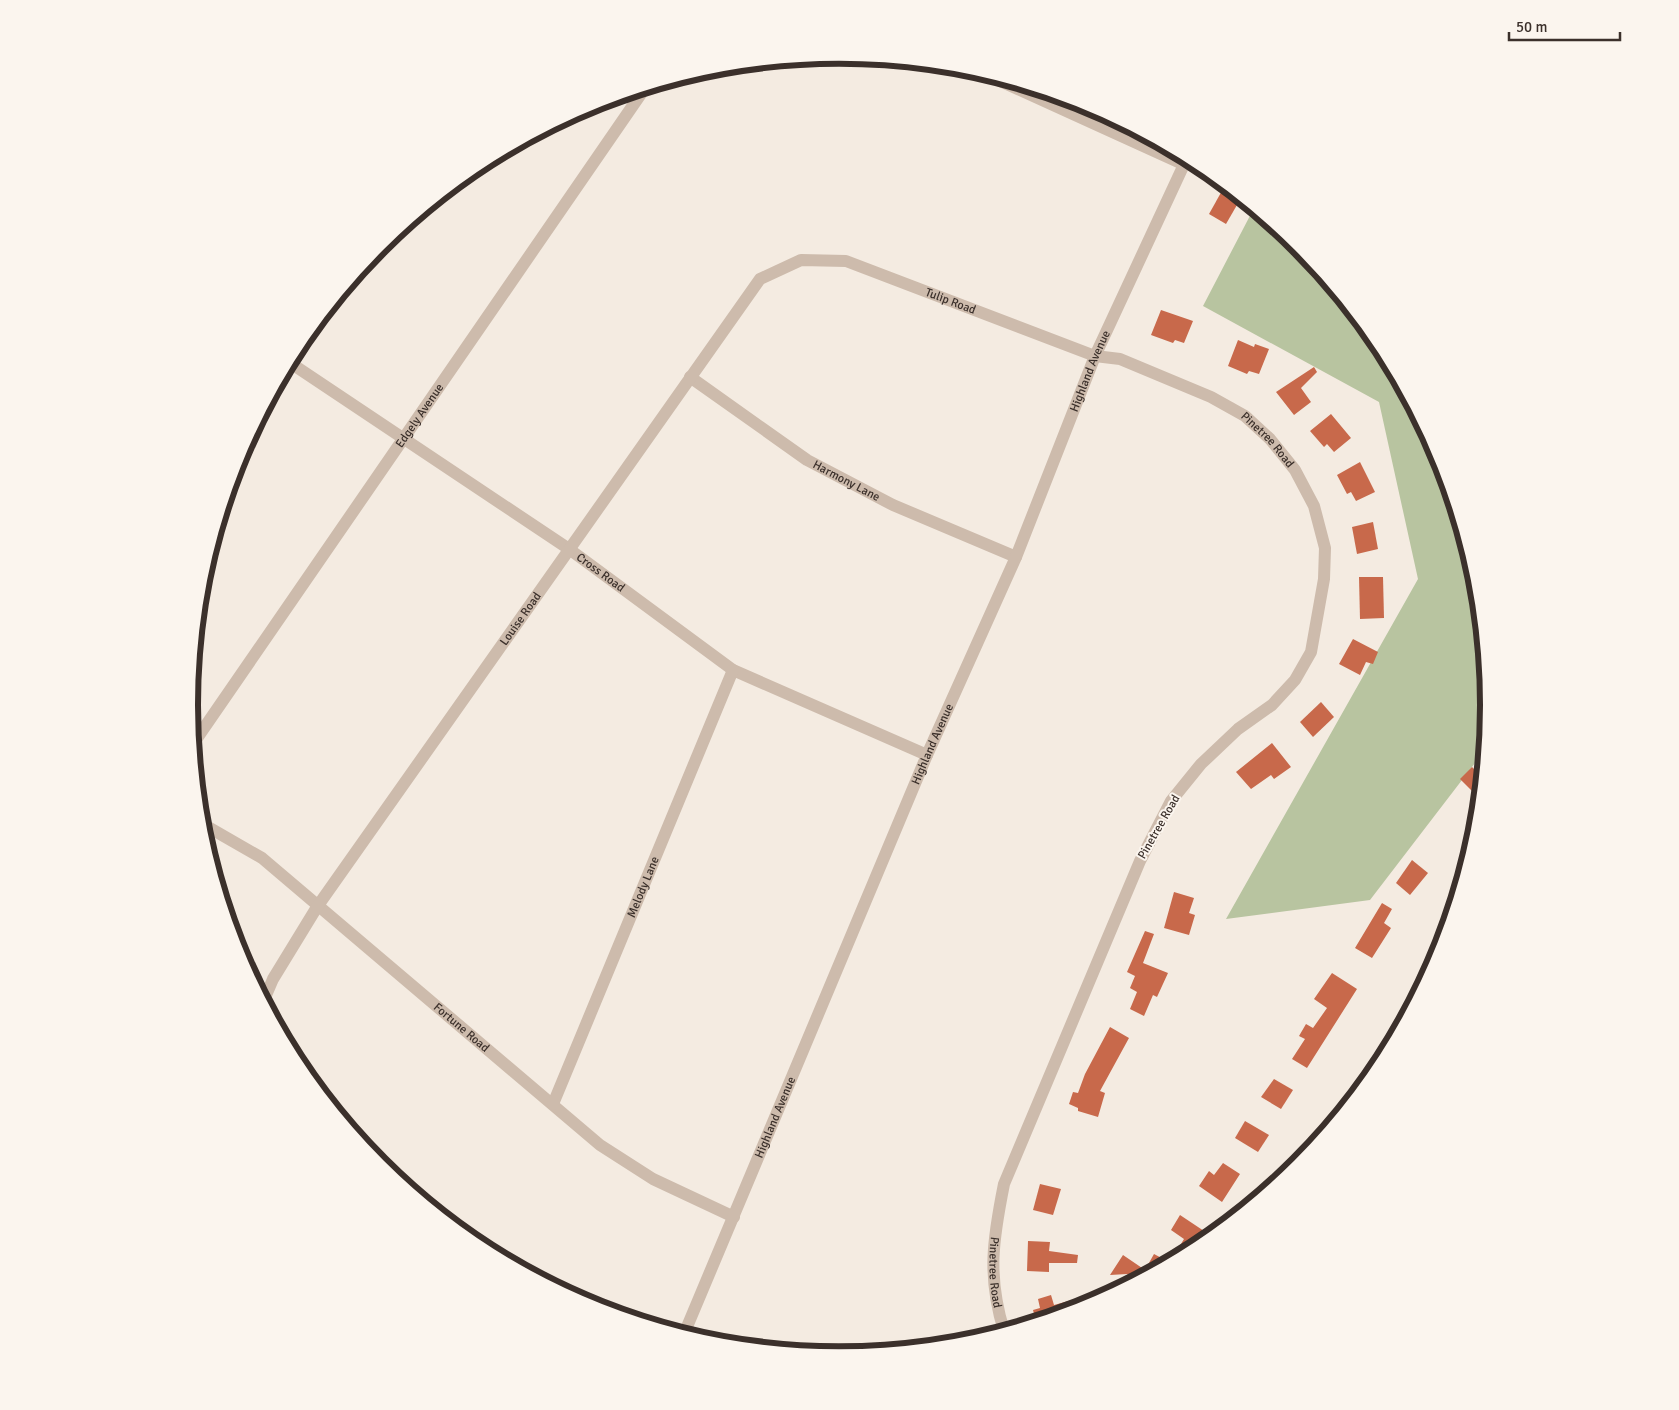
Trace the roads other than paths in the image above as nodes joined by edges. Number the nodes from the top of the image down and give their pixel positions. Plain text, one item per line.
1 (1029, 93) edge
2 (639, 96) edge
3 (1158, 149) edge
4 (1184, 165) edge
5 (801, 260) joint
6 (1095, 356) junction
7 (295, 366) edge
8 (690, 377) junction
9 (403, 440) junction
10 (570, 549) junction
11 (1016, 557) junction
12 (733, 670) junction
13 (199, 735) edge
14 (927, 755) junction
15 (211, 829) edge
16 (317, 907) junction
17 (267, 994) edge
18 (553, 1104) junction
19 (734, 1217) junction
20 (1003, 1325) edge
21 (687, 1327) edge

1 - 3 street
2 - 9 street, Edgely Avenue
4 - 6 street, Highland Avenue
5 - 6 street, Tulip Road
5 - 8 street, Louise Road
6 - 11 street, Highland Avenue
6 - 20 street, Pinetree Road
7 - 9 street, Cross Road
8 - 10 street, Louise Road
8 - 11 street, Harmony Lane
9 - 10 street, Cross Road
9 - 13 street, Edgely Avenue
10 - 12 street, Cross Road
10 - 16 street, Louise Road
11 - 14 street, Highland Avenue
12 - 14 street, Cross Road
12 - 18 street, Melody Lane
14 - 19 street, Highland Avenue
15 - 16 street, Fortune Road
16 - 17 street, Louise Road
16 - 18 street, Fortune Road
18 - 19 street, Fortune Road
19 - 21 street, Highland Avenue

